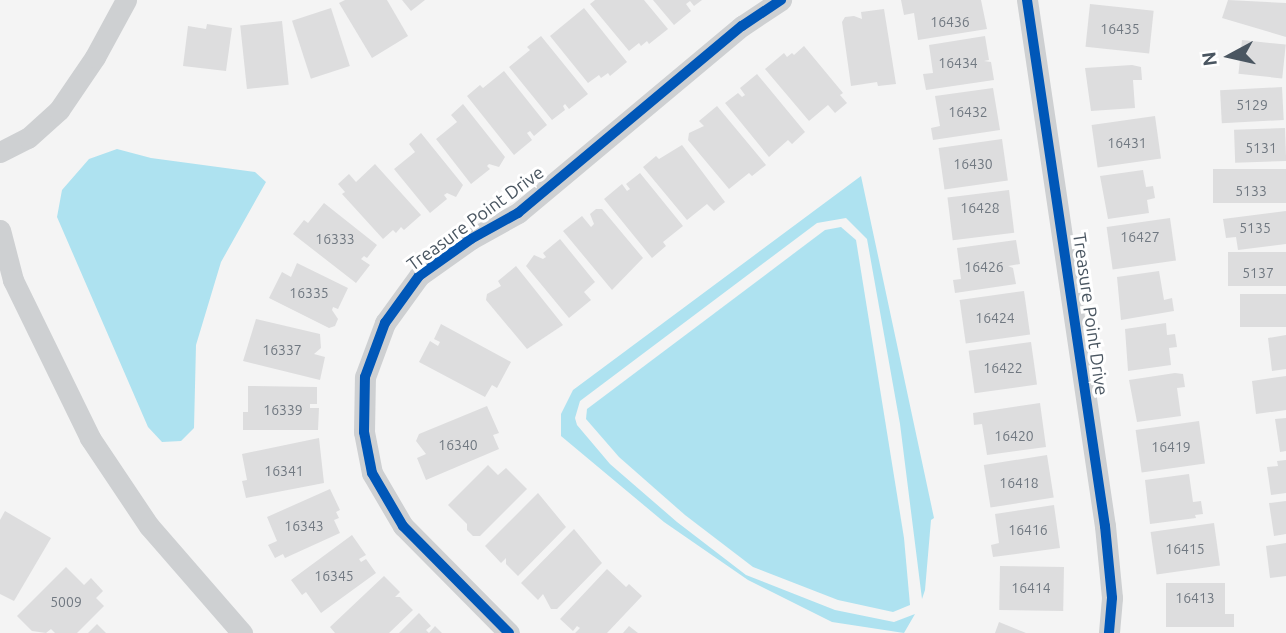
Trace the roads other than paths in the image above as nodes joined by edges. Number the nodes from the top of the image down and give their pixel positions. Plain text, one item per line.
1 (126, 0) edge
2 (781, 0) edge
3 (1027, 0) edge
4 (0, 152) edge
5 (0, 230) edge
6 (242, 633) edge
7 (509, 633) edge
8 (1109, 633) edge

1 - 4 street
2 - 7 street, Treasure Point Drive
3 - 8 street, Treasure Point Drive
5 - 6 street

